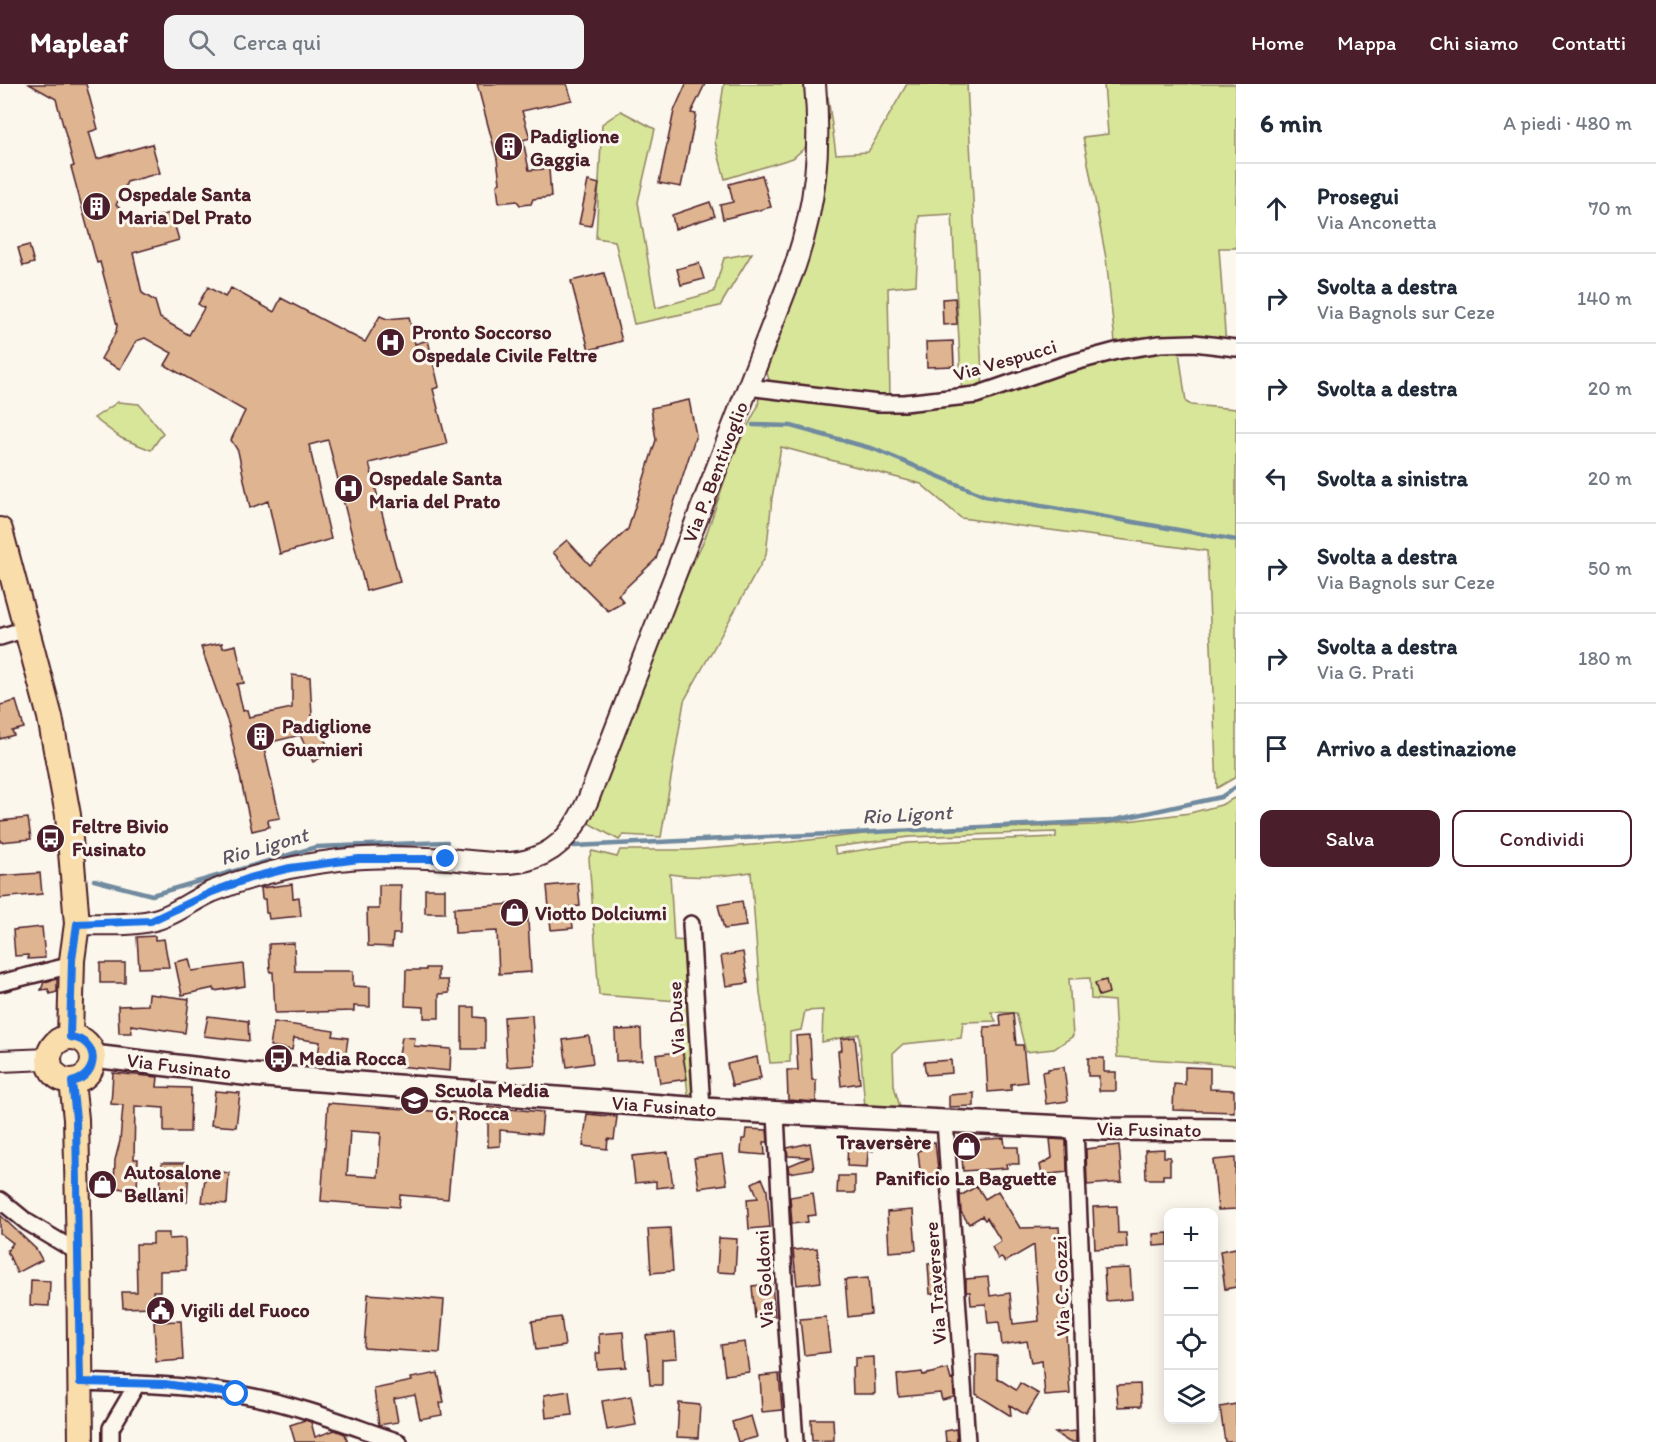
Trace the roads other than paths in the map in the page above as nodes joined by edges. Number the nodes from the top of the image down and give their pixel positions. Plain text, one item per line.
1 (815, 84) edge
2 (1236, 348) edge
3 (748, 387) junction
4 (0, 530) edge
5 (26, 629) junction
6 (0, 637) edge
7 (77, 924) junction
8 (691, 924) dead end
9 (72, 965) junction
10 (0, 983) edge
11 (70, 1037) junction
12 (93, 1056) junction
13 (49, 1059) junction
14 (0, 1061) edge
15 (72, 1082) junction
16 (702, 1109) junction
17 (776, 1113) junction
18 (945, 1121) junction
19 (1075, 1128) junction
20 (1236, 1130) edge
21 (0, 1200) edge
22 (79, 1253) junction
23 (80, 1382) junction
24 (137, 1384) junction
25 (81, 1442) edge
26 (111, 1442) edge
27 (399, 1442) edge
28 (795, 1442) edge
29 (967, 1442) edge
30 (1086, 1442) edge

1 - 3 street, Via P. Bentivoglio
2 - 3 street, Via Vespucci
3 - 7 street, Via P. Bentivoglio
4 - 5 main road
5 - 6 street
5 - 7 main road
7 - 9 main road
8 - 16 street, Via Duse
9 - 10 street
9 - 11 main road
11 - 12 main road
11 - 13 main road
12 - 15 main road
12 - 16 main road, Via Fusinato
13 - 14 street
13 - 15 main road
15 - 22 main road
16 - 17 main road, Via Fusinato
17 - 18 main road, Via Fusinato
17 - 28 street, Via Goldoni
18 - 19 main road, Via Fusinato
18 - 29 street, Via Traversere
19 - 20 main road, Via Fusinato
19 - 30 street, Via C. Gozzi
21 - 22 street
22 - 23 main road
23 - 24 street
23 - 25 main road
24 - 26 street
24 - 27 street

